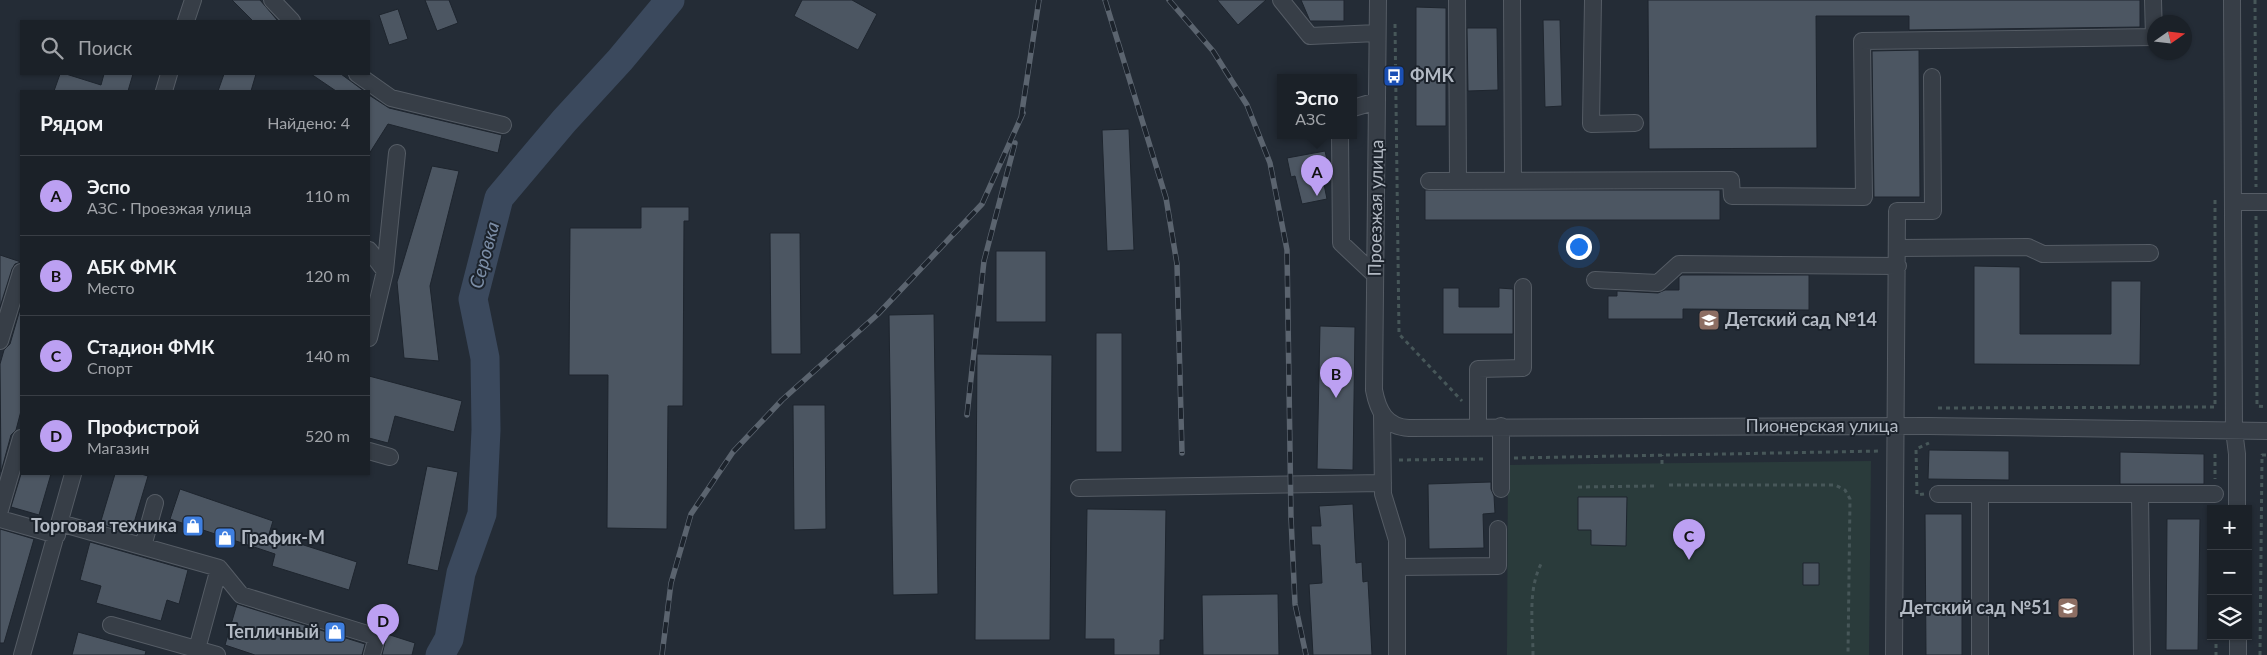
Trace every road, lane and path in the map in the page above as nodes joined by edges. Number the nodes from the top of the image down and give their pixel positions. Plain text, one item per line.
1 (193, 0) edge
2 (272, 0) edge
3 (1281, 0) edge
4 (1378, 0) edge
5 (1458, 0) edge
6 (1512, 0) edge
7 (1593, 0) edge
8 (2153, 0) edge
9 (2232, 0) edge
10 (186, 20) edge
11 (291, 20) edge
12 (1395, 20) dead end
13 (1377, 33) junction
14 (169, 75) edge
15 (358, 75) edge
16 (1932, 77) dead end
17 (164, 90) edge
18 (1377, 101) junction
19 (1357, 107) edge
20 (1635, 123) dead end
21 (503, 125) dead end
22 (1340, 139) edge
23 (397, 153) dead end
24 (1513, 180) junction
25 (1429, 181) dead end
26 (1458, 181) junction
27 (2215, 194) dead end
28 (2233, 202) junction
29 (2267, 202) edge
30 (1898, 248) junction
31 (370, 251) edge
32 (2150, 253) dead end
33 (1898, 266) junction
34 (385, 272) junction
35 (20, 275) edge
36 (1375, 275) junction
37 (1594, 280) dead end
38 (1523, 288) dead end
39 (370, 334) edge
40 (0, 341) edge
41 (1938, 408) dead end
42 (1382, 415) junction
43 (1478, 419) junction
44 (1501, 426) junction
45 (1896, 426) junction
46 (2234, 430) junction
47 (2267, 431) edge
48 (20, 441) edge
49 (1929, 443) dead end
50 (370, 451) edge
51 (1882, 451) dead end
52 (1662, 455) junction
53 (2267, 455) edge
54 (390, 456) dead end
55 (1501, 458) junction
56 (1399, 460) dead end
57 (1662, 464) dead end
58 (73, 475) edge
59 (1383, 484) junction
60 (1669, 485) dead end
61 (1654, 486) dead end
62 (1578, 487) dead end
63 (1079, 488) dead end
64 (1501, 489) dead end
65 (1938, 494) joint
66 (1980, 494) junction
67 (2215, 494) dead end
68 (2140, 495) junction
69 (156, 503) dead end
70 (2237, 505) edge
71 (0, 510) edge
72 (0, 519) edge
73 (58, 529) junction
74 (1498, 530) dead end
75 (143, 546) junction
76 (1542, 562) dead end
77 (1397, 567) junction
78 (219, 568) junction
79 (111, 626) dead end
80 (2216, 640) edge
81 (2238, 640) edge
82 (197, 649) junction
83 (22, 655) edge
84 (217, 655) edge
85 (372, 655) edge
86 (1397, 655) edge
87 (1533, 655) edge
88 (1848, 655) edge
89 (1894, 655) edge
90 (1980, 655) edge
91 (2142, 655) edge
92 (2216, 655) edge
93 (2238, 655) edge
94 (2260, 655) edge

1 - 10 street
2 - 11 street
3 - 13 street
4 - 13 street, Проезжая улица
5 - 26 street
6 - 24 street
7 - 20 street
8 - 24 street
9 - 28 street
12 - 43 path
13 - 18 street, Проезжая улица
14 - 17 street
15 - 21 street
16 - 30 street
18 - 19 street
18 - 36 street, Проезжая улица
22 - 36 street
23 - 34 street
24 - 26 street
25 - 26 street
27 - 41 path
28 - 29 street
28 - 46 street
30 - 32 street
30 - 33 street
31 - 34 street
33 - 37 street
33 - 45 street
34 - 39 street
35 - 40 street
36 - 42 street, Проезжая улица
38 - 43 street
42 - 43 street, Пионерская улица
42 - 59 street, Проезжая улица
43 - 44 street, Пионерская улица
44 - 45 street, Пионерская улица
44 - 55 street
45 - 46 street, Пионерская улица
45 - 89 street
46 - 47 street, Пионерская улица
46 - 70 street
48 - 71 street
49 - 65 path
50 - 54 street
51 - 52 path
52 - 55 path
52 - 57 path
53 - 94 path
55 - 56 path
55 - 64 street
58 - 73 street
59 - 63 street
59 - 77 street, Проезжая улица
60 - 88 path
61 - 62 path
65 - 66 street
66 - 68 street
66 - 90 street
67 - 68 street
68 - 91 street
69 - 75 street
72 - 73 street
73 - 75 street
73 - 83 street
74 - 77 street
75 - 78 street
76 - 87 path
77 - 86 street, Проезжая улица
78 - 82 street
78 - 85 street
79 - 82 street
80 - 92 path
81 - 93 street
82 - 84 street

